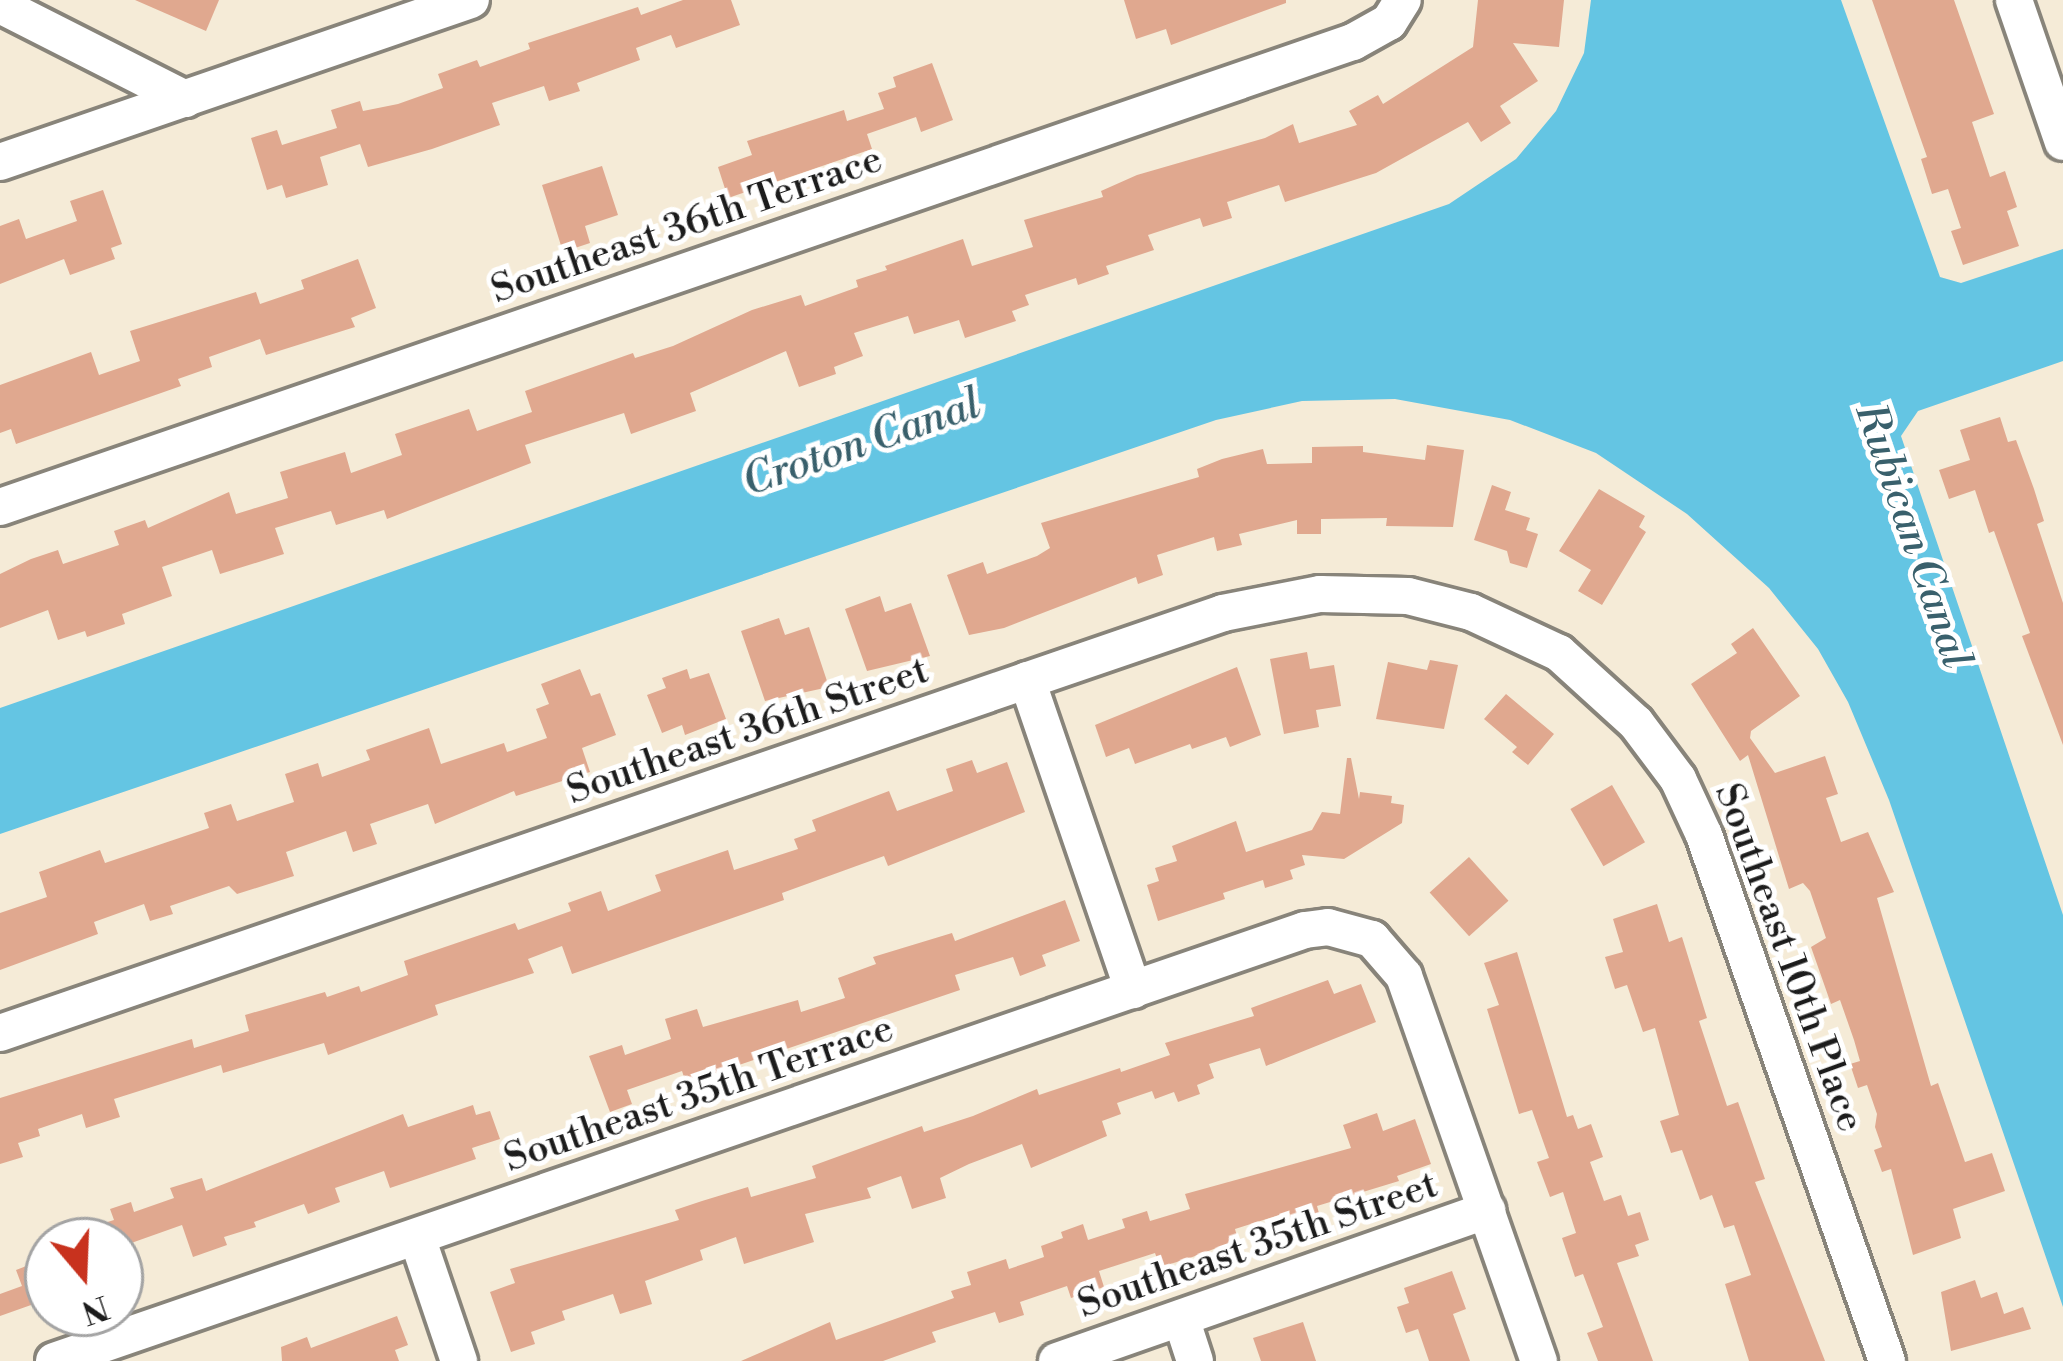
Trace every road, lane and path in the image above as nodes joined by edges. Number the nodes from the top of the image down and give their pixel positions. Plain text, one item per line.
1 (471, 0) edge
2 (2014, 0) edge
3 (0, 5) edge
4 (1399, 8) edge
5 (2053, 80) edge
6 (185, 98) junction
7 (2063, 142) edge
8 (0, 162) edge
9 (0, 508) edge
10 (1530, 637) joint
11 (1027, 680) junction
12 (1132, 990) junction
13 (0, 1033) edge
14 (1486, 1210) junction
15 (417, 1237) junction
16 (1181, 1318) junction
17 (54, 1361) edge
18 (459, 1361) edge
19 (1057, 1361) edge
20 (1195, 1361) edge
21 (1539, 1361) edge
22 (1886, 1361) edge

1 - 6 street
2 - 5 street
3 - 6 street
4 - 9 street, Southeast 36th Terrace
5 - 7 street
6 - 8 street
10 - 11 street, Southeast 36th Street
10 - 22 street, Southeast 10th Place
11 - 12 street
11 - 13 street, Southeast 36th Street
12 - 14 street, Southeast 35th Terrace
12 - 15 street, Southeast 35th Terrace
14 - 16 street, Southeast 35th Street
14 - 21 street
15 - 17 street, Southeast 35th Terrace
15 - 18 street
16 - 19 street, Southeast 35th Street
16 - 20 street

